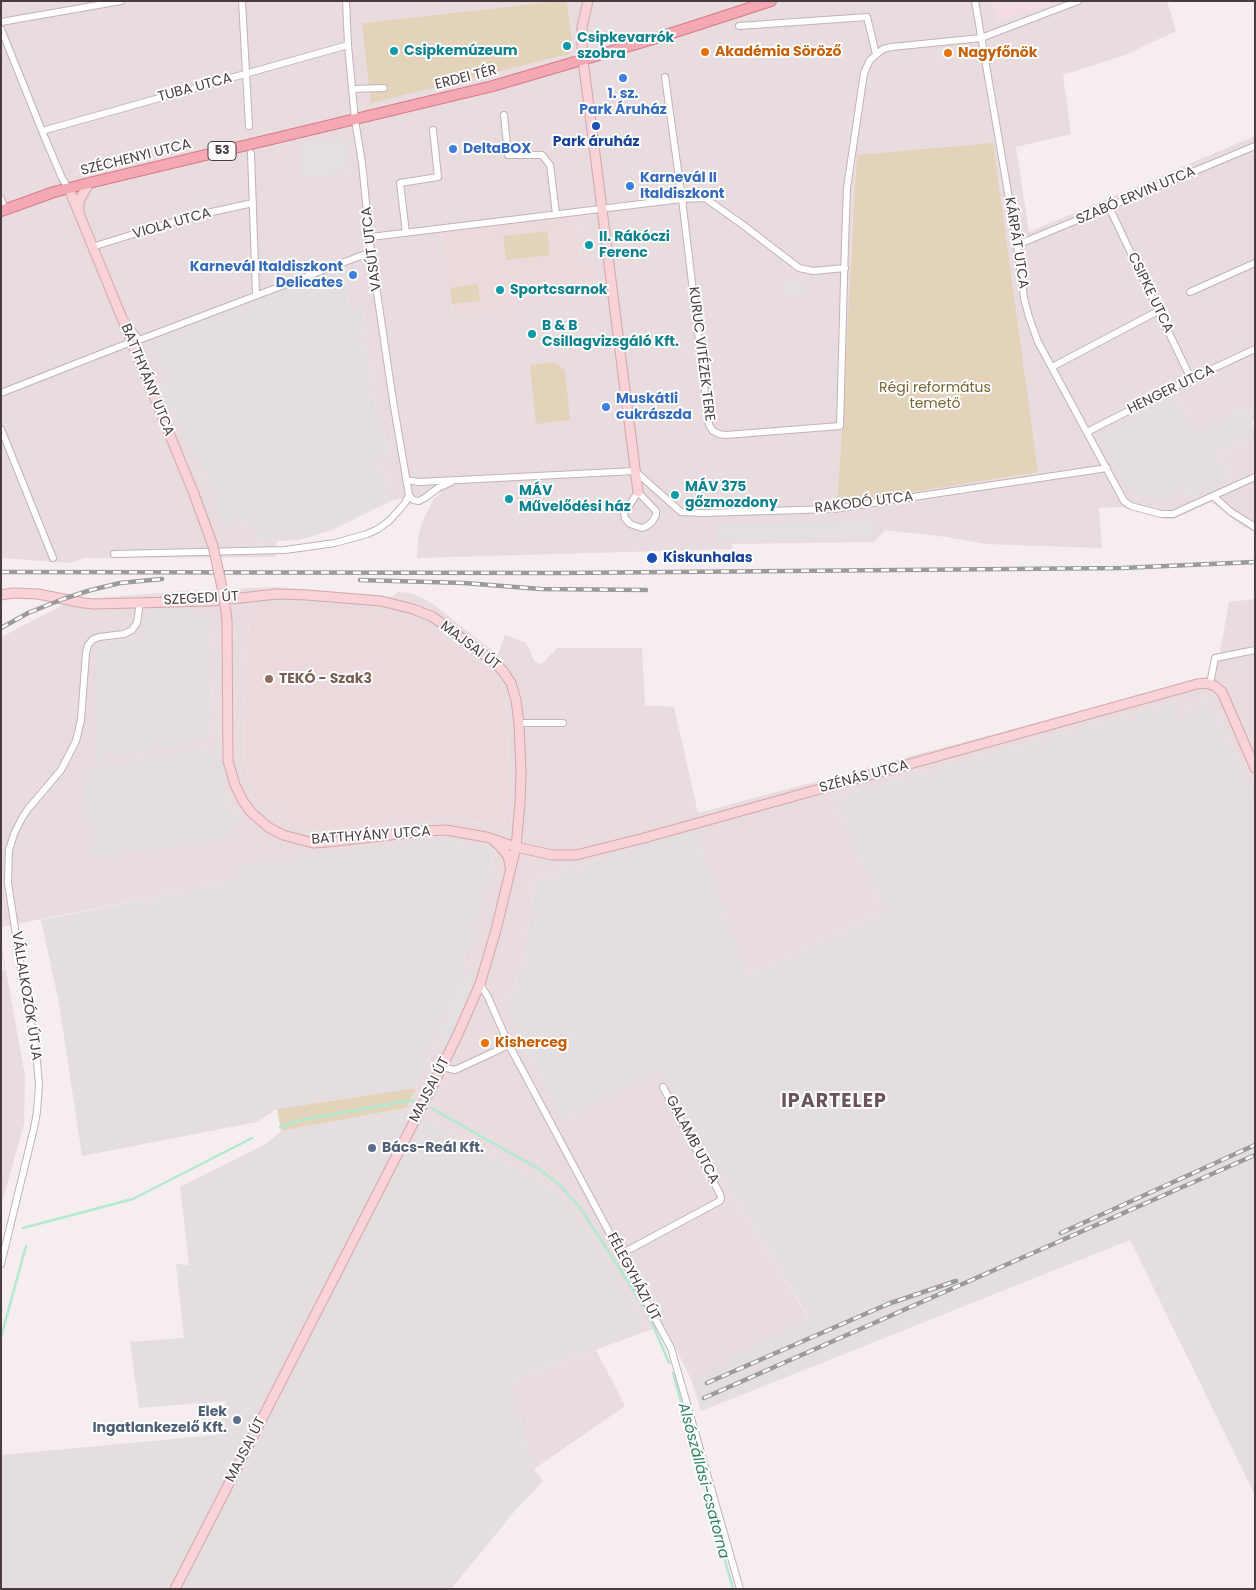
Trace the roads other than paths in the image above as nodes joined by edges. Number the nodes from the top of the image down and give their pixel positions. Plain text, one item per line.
1 (121, 1) edge
2 (242, 1) edge
3 (346, 1) edge
4 (588, 1) edge
5 (771, 1) edge
6 (975, 1) edge
7 (1077, 1) edge
8 (1, 22) edge
9 (740, 26) dead end
10 (1, 30) edge
11 (981, 38) junction
12 (348, 45) junction
13 (876, 54) junction
14 (583, 60) junction
15 (247, 74) junction
16 (665, 77) dead end
17 (384, 88) dead end
18 (353, 89) junction
19 (504, 115) dead end
20 (355, 120) junction
21 (250, 126) dead end
22 (433, 130) dead end
23 (42, 131) junction
24 (1255, 146) edge
25 (250, 154) dead end
26 (89, 183) junction
27 (69, 189) junction
28 (1, 199) edge
29 (682, 200) junction
30 (253, 203) junction
31 (1109, 207) junction
32 (603, 209) junction
33 (3, 210) edge
34 (79, 214) junction
35 (556, 214) junction
36 (406, 233) junction
37 (371, 237) junction
38 (1017, 245) junction
39 (92, 247) junction
40 (371, 252) junction
41 (1255, 263) edge
42 (844, 268) junction
43 (1190, 292) dead end
44 (256, 294) junction
45 (1158, 311) junction
46 (135, 341) junction
47 (1255, 350) edge
48 (1052, 367) junction
49 (1191, 379) junction
50 (1, 393) edge
51 (1, 429) edge
52 (1087, 432) junction
53 (1107, 468) junction
54 (636, 471) junction
55 (1255, 478) edge
56 (406, 480) junction
57 (465, 480) junction
58 (638, 492) junction
59 (409, 495) junction
60 (1213, 496) junction
61 (1255, 527) edge
62 (114, 554) dead end
63 (53, 558) dead end
64 (1, 595) edge
65 (140, 602) junction
66 (402, 606) joint
67 (1255, 650) edge
68 (1210, 684) junction
69 (519, 723) junction
70 (563, 723) dead end
71 (1255, 768) edge
72 (486, 837) junction
73 (516, 847) junction
74 (510, 870) junction
75 (480, 984) junction
76 (509, 1045) junction
77 (442, 1067) junction
78 (664, 1087) dead end
79 (621, 1254) junction
80 (1, 1264) edge
81 (175, 1589) edge
82 (740, 1589) edge

1 - 8 street
2 - 15 street
3 - 12 street, VASÚT UTCA
4 - 14 main road
5 - 14 main road, 53
6 - 11 street, KÁRPÁT UTCA
7 - 11 street
9 - 13 street
10 - 23 street, BATTHYÁNY UTCA
11 - 13 street
11 - 38 street, KÁRPÁT UTCA
12 - 15 street, TUBA UTCA
12 - 18 street, VASÚT UTCA
13 - 42 street, KURUC VITÉZEK TERE
14 - 20 main road, ERDEI TÉR / 53
14 - 32 main road
15 - 21 street
15 - 23 street, TUBA UTCA
16 - 29 street, KURUC VITÉZEK TERE
17 - 18 street
18 - 20 street, VASÚT UTCA
19 - 35 street
20 - 26 main road, SZÉCHENYI UTCA / 53
20 - 37 street, VASÚT UTCA
22 - 36 street
23 - 27 street, BATTHYÁNY UTCA
24 - 31 street, SZABÓ ERVIN UTCA
25 - 30 street
26 - 27 main road, SZÉCHENYI UTCA / 53
26 - 34 main road
27 - 33 main road, 53
27 - 34 main road, BATTHYÁNY UTCA
28 - 33 street
29 - 32 street
29 - 42 street
29 - 42 street, KURUC VITÉZEK TERE
30 - 39 street, VIOLA UTCA
30 - 44 street
31 - 38 street, SZABÓ ERVIN UTCA
31 - 45 street, CSIPKE UTCA
32 - 35 street
32 - 54 main road
34 - 39 main road, BATTHYÁNY UTCA
35 - 36 street
36 - 37 street
37 - 40 street, VASÚT UTCA
38 - 48 street, KÁRPÁT UTCA
39 - 46 main road, BATTHYÁNY UTCA
40 - 44 street
40 - 56 street, VASÚT UTCA
41 - 43 street
44 - 46 street
45 - 48 street
45 - 49 street, CSIPKE UTCA
46 - 50 street
46 - 72 main road, BATTHYÁNY UTCA, bridge
47 - 49 street, HENGER UTCA
48 - 52 street, KÁRPÁT UTCA
49 - 52 street, HENGER UTCA
51 - 63 street
52 - 53 street, KÁRPÁT UTCA
53 - 54 street, RAKODÓ UTCA
53 - 60 street, KÁRPÁT UTCA
54 - 57 street
54 - 58 main road
55 - 60 street, KÁRPÁT UTCA
56 - 57 street
56 - 59 street, VASÚT UTCA
57 - 59 street
58 - 58 street
59 - 62 street
60 - 61 street
64 - 65 main road, SZEGEDI ÚT
65 - 66 main road, SZEGEDI ÚT
65 - 80 street, VÁLLALKOZÓK ÚTJA
66 - 69 main road, MAJSAI ÚT
67 - 68 street
68 - 71 main road
68 - 73 main road, SZÉNÁS UTCA
69 - 70 street
69 - 73 main road, MAJSAI ÚT
72 - 73 main road, BATTHYÁNY UTCA
72 - 74 main road
73 - 74 main road, MAJSAI ÚT
74 - 75 main road, MAJSAI ÚT
75 - 76 street, FÉLEGYHÁZI ÚT
75 - 77 main road, MAJSAI ÚT
76 - 77 street
76 - 79 street, FÉLEGYHÁZI ÚT
77 - 81 main road, MAJSAI ÚT
78 - 79 street, GALAMB UTCA
79 - 82 street, FÉLEGYHÁZI ÚT

